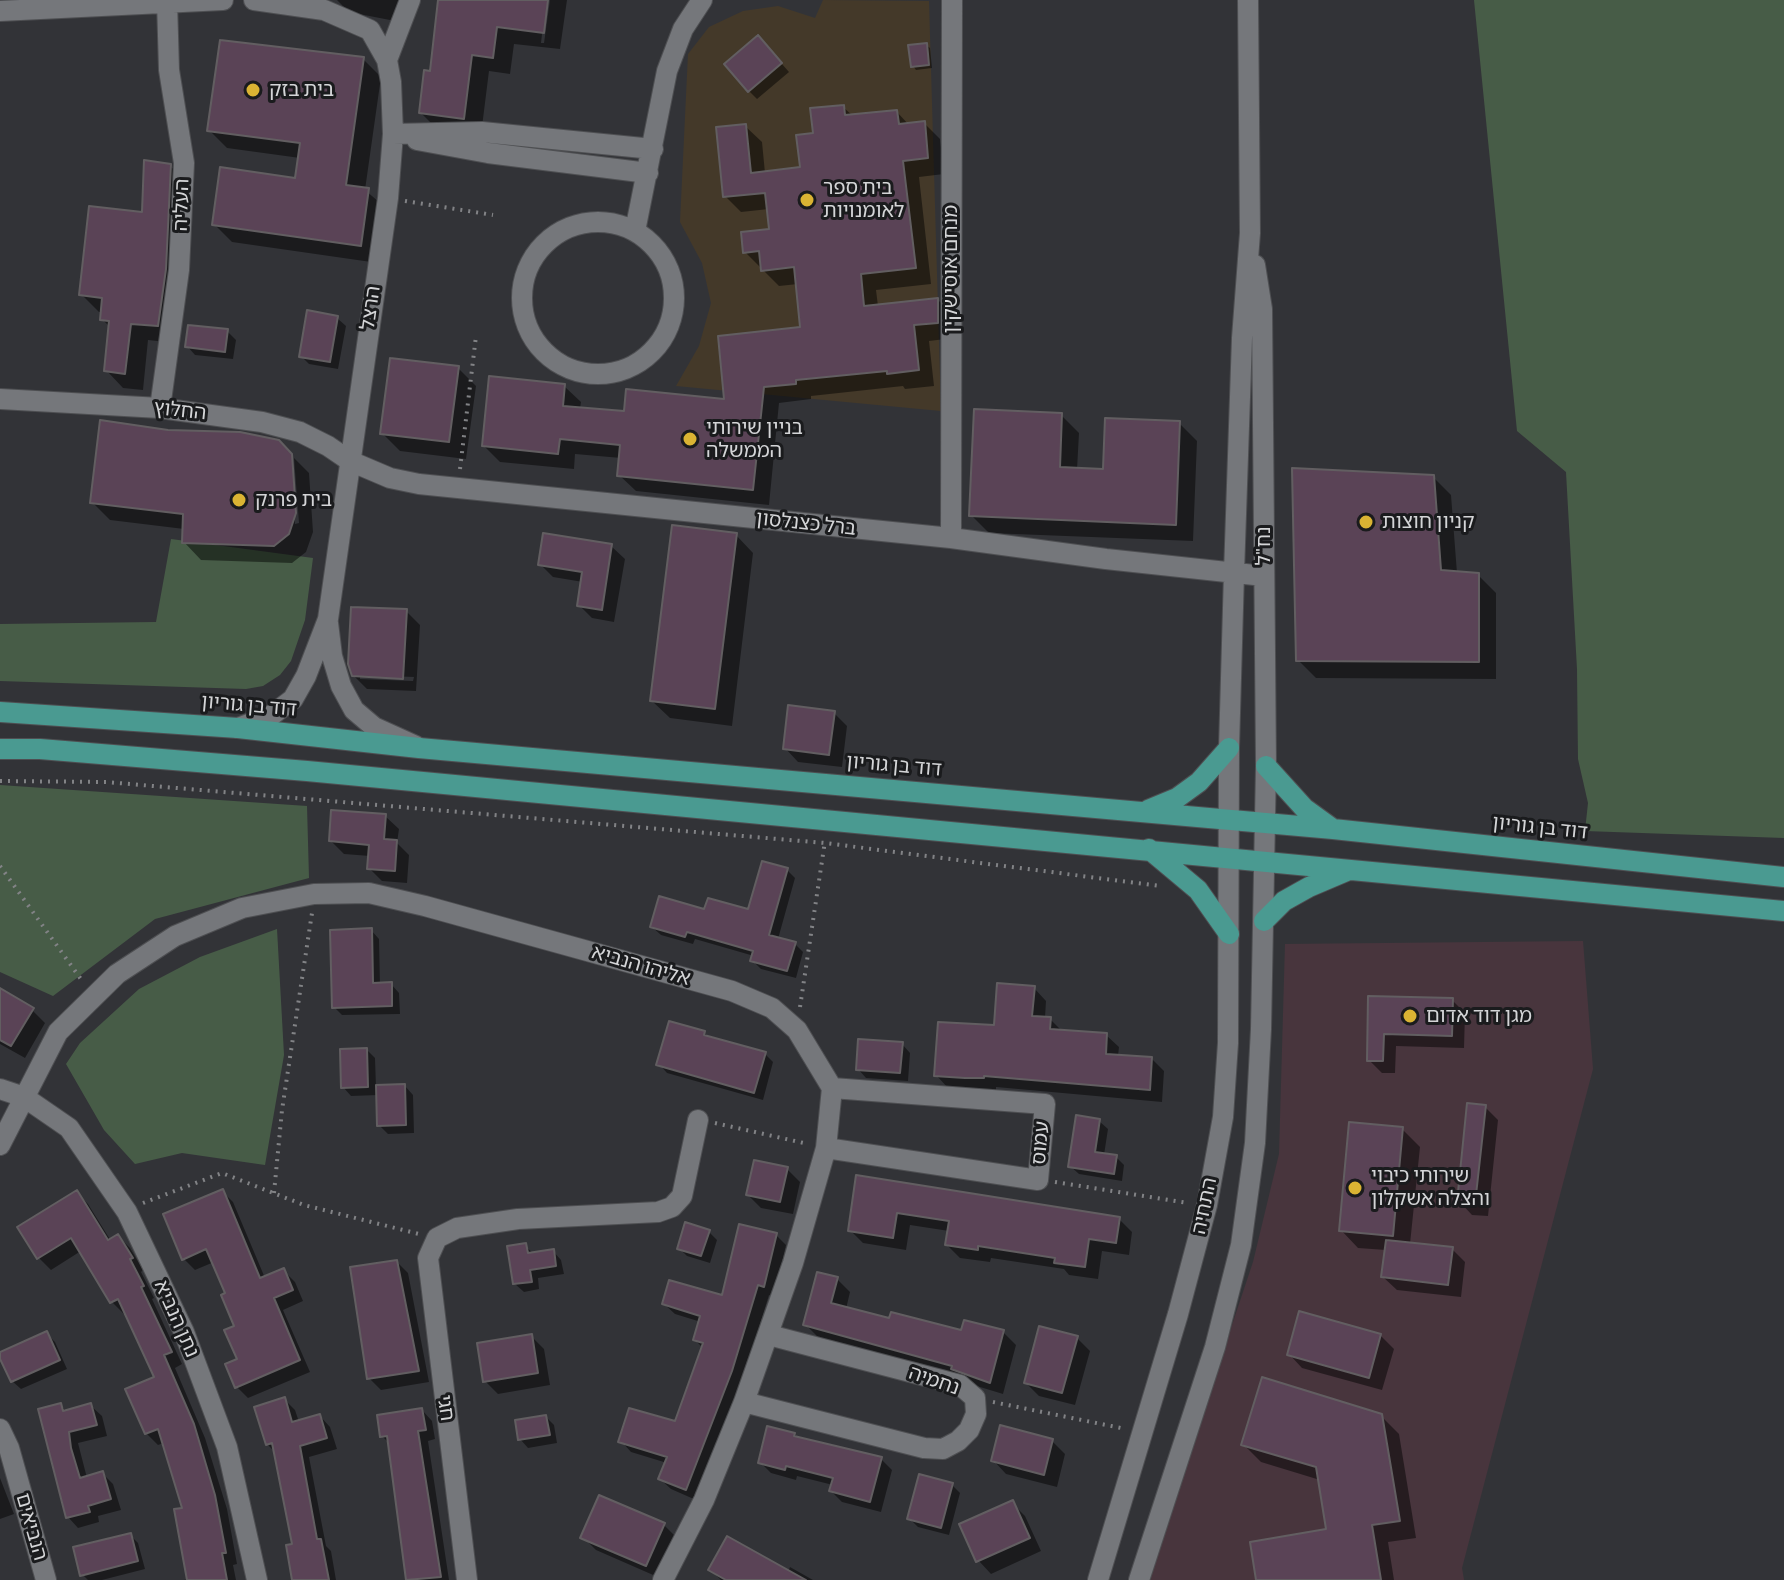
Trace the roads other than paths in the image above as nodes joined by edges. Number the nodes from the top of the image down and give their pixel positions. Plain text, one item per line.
1 (190, 0) edge
2 (223, 0) edge
3 (254, 0) edge
4 (410, 0) edge
5 (702, 0) edge
6 (952, 0) edge
7 (1248, 0) edge
8 (167, 1) edge
9 (0, 11) edge
10 (387, 60) junction
11 (393, 134) junction
12 (653, 149) junction
13 (648, 173) junction
14 (635, 231) junction
15 (1250, 233) junction
16 (0, 399) edge
17 (160, 408) junction
18 (350, 461) junction
19 (951, 538) junction
20 (1234, 573) junction
21 (1264, 576) junction
22 (328, 619) junction
23 (0, 712) edge
24 (238, 728) junction
25 (419, 748) junction
26 (1229, 748) junction
27 (0, 749) edge
28 (1266, 766) junction
29 (1143, 812) junction
30 (1229, 820) junction
31 (1265, 823) junction
32 (1333, 829) junction
33 (1149, 849) junction
34 (1229, 856) junction
35 (1265, 860) junction
36 (1352, 868) junction
37 (1784, 877) edge
38 (1784, 911) edge
39 (1264, 921) junction
40 (1229, 934) junction
41 (832, 1088) junction
42 (0, 1089) edge
43 (24, 1097) junction
44 (698, 1120) road end
45 (0, 1145) edge
46 (826, 1148) junction
47 (769, 1335) junction
48 (744, 1402) junction
49 (0, 1429) edge
50 (671, 1577) edge
51 (46, 1580) edge
52 (257, 1580) edge
53 (467, 1580) edge
54 (1098, 1580) edge
55 (1139, 1580) edge

1 - 2 street
1 - 8 street
3 - 10 street
4 - 10 street, הרצל
5 - 12 street
6 - 19 street, מנחם אוסישקין
7 - 15 street, נח"ל
8 - 9 street
8 - 17 street, העליה
10 - 11 street, הרצל
11 - 12 street
11 - 13 street
11 - 18 street, הרצל
12 - 13 street
13 - 14 street
14 - 14 street
15 - 20 street, נח"ל
15 - 21 street, נח"ל
16 - 17 street, החלוץ
17 - 18 street, החלוץ
18 - 19 street, ברל כצנלסון
18 - 22 street, הרצל
19 - 20 street, ברל כצנלסון
20 - 21 street, ברל כצנלסון
20 - 26 street, נח"ל
21 - 28 street, נח"ל
22 - 24 street, הרצל
22 - 25 street, הרצל
23 - 24 main road, דוד בן גוריון
24 - 25 main road, דוד בן גוריון
25 - 29 main road, דוד בן גוריון
26 - 29 main road
26 - 30 street, נח"ל
27 - 33 main road
28 - 31 street, נח"ל
28 - 32 main road
29 - 30 main road, דוד בן גוריון
30 - 31 main road, דוד בן גוריון
30 - 34 street, התחיה
31 - 32 main road, דוד בן גוריון
31 - 35 street, נח"ל
32 - 37 main road, דוד בן גוריון
33 - 34 main road
33 - 40 main road
34 - 35 main road
34 - 40 street, התחיה
35 - 36 main road
35 - 39 street, התחיה
36 - 38 main road
36 - 39 main road
39 - 55 street, התחיה
40 - 54 street, התחיה
41 - 43 street, אליהו הנביא
41 - 46 street
41 - 46 street, עמוס
42 - 43 street, נתן הנביא
43 - 45 street, אליהו הנביא
43 - 52 street, נתן הנביא
44 - 53 street, חגי
46 - 47 street
47 - 48 street
47 - 48 street, נחמיה
48 - 50 street
49 - 51 street, הנביאים

